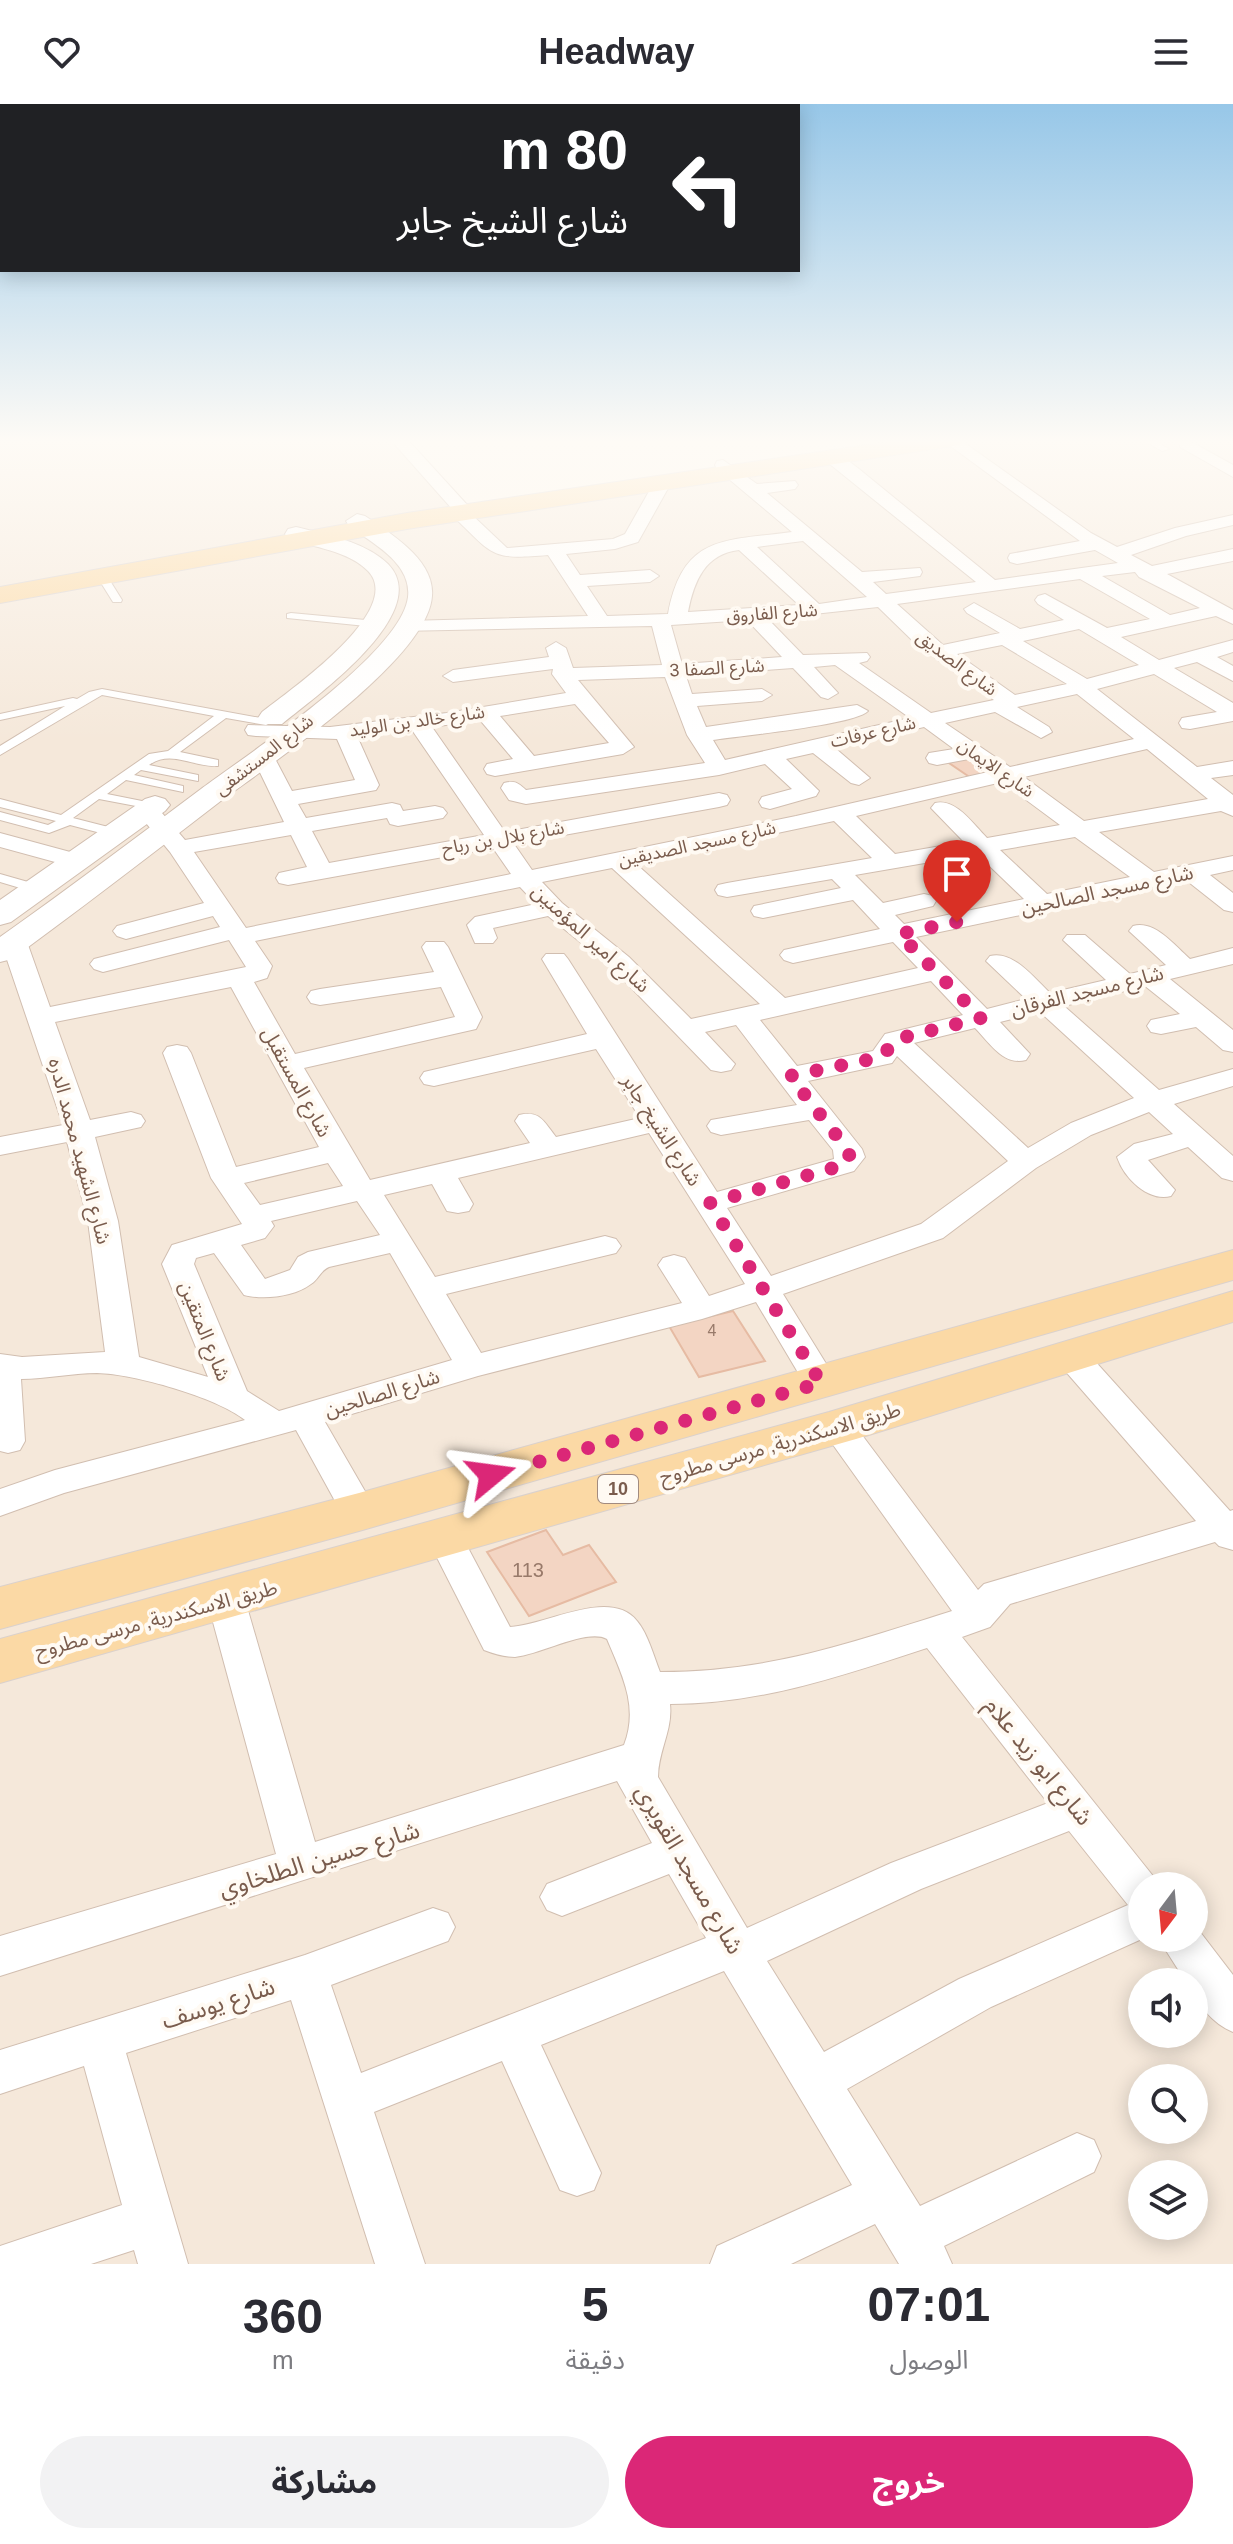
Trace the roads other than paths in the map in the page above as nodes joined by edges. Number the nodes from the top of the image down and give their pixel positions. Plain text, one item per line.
1 (285, 540) edge
2 (294, 540) edge
3 (314, 540) edge
4 (362, 540) edge
5 (381, 540) edge
6 (488, 540) edge
7 (627, 540) edge
8 (773, 540) edge
9 (814, 540) edge
10 (933, 540) edge
11 (1090, 540) edge
12 (1157, 540) edge
13 (743, 544) junction
14 (1096, 544) junction
15 (554, 550) junction
16 (352, 551) junction
17 (1114, 554) junction
18 (1233, 555) edge
19 (1017, 558) dead end
20 (1141, 570) junction
21 (913, 572) dead end
22 (1085, 574) junction
23 (650, 576) dead end
24 (858, 578) junction
25 (575, 581) junction
26 (0, 582) edge
27 (993, 587) junction
28 (1187, 594) junction
29 (0, 595) edge
30 (1045, 600) dead end
31 (885, 602) junction
32 (1134, 605) junction
33 (1223, 607) edge
34 (974, 609) dead end
35 (815, 610) junction
36 (753, 615) junction
37 (291, 616) dead end
38 (668, 620) junction
39 (601, 621) junction
40 (1167, 621) junction
41 (1082, 622) junction
42 (376, 624) junction
43 (406, 627) junction
44 (1104, 635) junction
45 (1012, 638) junction
46 (1233, 646) edge
47 (939, 652) junction
48 (1198, 654) junction
49 (871, 656) dead end
50 (841, 660) junction
51 (559, 662) junction
52 (799, 664) junction
53 (1154, 665) junction
54 (673, 671) junction
55 (1233, 675) edge
56 (453, 676) dead end
57 (1083, 687) junction
58 (828, 693) dead end
59 (762, 695) dead end
60 (578, 697) junction
61 (83, 700) junction
62 (684, 701) junction
63 (1012, 702) junction
64 (857, 711) dead end
65 (1232, 711) edge
66 (485, 712) junction
67 (224, 714) junction
68 (0, 717) edge
69 (927, 720) junction
70 (418, 722) junction
71 (1190, 723) dead end
72 (1047, 726) dead end
73 (344, 731) junction
74 (294, 732) junction
75 (698, 735) junction
76 (262, 736) junction
77 (1152, 741) junction
78 (817, 745) junction
79 (0, 751) edge
80 (973, 752) junction
81 (171, 754) junction
82 (769, 756) junction
83 (937, 758) dead end
84 (529, 764) junction
85 (139, 766) junction
86 (719, 768) junction
87 (1233, 768) edge
88 (495, 769) dead end
89 (1005, 774) junction
90 (1192, 774) junction
91 (124, 776) junction
92 (196, 777) junction
93 (859, 778) dead end
94 (512, 788) dead end
95 (97, 795) junction
96 (286, 799) junction
97 (719, 800) dead end
98 (770, 802) dead end
99 (0, 803) edge
100 (1231, 805) edge
101 (943, 808) dead end
102 (435, 813) dead end
103 (839, 813) junction
104 (0, 816) edge
105 (66, 820) junction
106 (161, 824) junction
107 (296, 825) junction
108 (1079, 827) junction
109 (116, 833) junction
110 (498, 838) junction
111 (0, 840) edge
112 (981, 844) junction
113 (618, 860) junction
114 (888, 860) junction
115 (77, 861) junction
116 (1233, 863) edge
117 (837, 870) junction
118 (321, 872) junction
119 (1191, 872) junction
120 (0, 878) edge
121 (288, 878) dead end
122 (527, 880) junction
123 (1149, 880) junction
124 (37, 889) junction
125 (727, 890) dead end
126 (857, 892) junction
127 (924, 901) dead end
128 (1043, 904) junction
129 (1233, 905) edge
130 (219, 907) junction
131 (553, 908) junction
132 (763, 911) dead end
133 (877, 912) junction
134 (0, 915) edge
135 (126, 931) dead end
136 (1142, 931) dead end
137 (238, 934) junction
138 (899, 934) junction
139 (484, 938) dead end
140 (1076, 940) dead end
141 (7, 947) edge
142 (435, 947) dead end
143 (793, 955) dead end
144 (999, 961) dead end
145 (620, 962) junction
146 (103, 964) dead end
147 (1227, 964) edge
148 (1184, 967) junction
149 (937, 972) junction
150 (243, 977) junction
151 (450, 978) junction
152 (1136, 979) junction
153 (320, 997) dead end
154 (1042, 1001) junction
155 (778, 1006) junction
156 (742, 1015) junction
157 (42, 1017) junction
158 (981, 1018) junction
159 (1202, 1018) junction
160 (1161, 1026) dead end
161 (686, 1028) junction
162 (603, 1039) junction
163 (895, 1040) junction
164 (1233, 1044) edge
165 (177, 1053) dead end
166 (1016, 1054) dead end
167 (287, 1064) junction
168 (721, 1064) dead end
169 (790, 1076) junction
170 (1233, 1077) edge
171 (434, 1078) dead end
172 (1153, 1101) junction
173 (817, 1110) junction
174 (131, 1121) dead end
175 (529, 1121) dead end
176 (656, 1123) junction
177 (721, 1126) dead end
178 (79, 1131) junction
179 (1194, 1137) junction
180 (0, 1146) edge
181 (548, 1147) junction
182 (336, 1152) junction
183 (1026, 1162) junction
184 (440, 1172) junction
185 (1233, 1172) edge
186 (226, 1178) junction
187 (1160, 1190) dead end
188 (364, 1191) junction
189 (710, 1203) junction
190 (458, 1204) dead end
191 (253, 1216) junction
192 (221, 1240) junction
193 (398, 1241) junction
194 (605, 1246) dead end
195 (674, 1265) dead end
196 (1233, 1265) edge
197 (426, 1289) junction
198 (766, 1289) junction
199 (1233, 1306) edge
200 (702, 1309) junction
201 (1072, 1357) junction
202 (124, 1365) junction
203 (2, 1366) edge
204 (472, 1366) junction
205 (233, 1398) junction
206 (830, 1405) junction
207 (288, 1420) junction
208 (8, 1441) dead end
209 (0, 1503) edge
210 (359, 1512) junction
211 (1229, 1529) edge
212 (445, 1538) junction
213 (226, 1600) junction
214 (0, 1608) edge
215 (977, 1617) junction
216 (935, 1631) junction
217 (0, 1661) edge
218 (646, 1688) junction
219 (636, 1758) junction
220 (1078, 1810) junction
221 (679, 1851) junction
222 (300, 1865) junction
223 (1128, 1873) edge
224 (562, 1897) dead end
225 (1128, 1925) edge
226 (433, 1927) dead end
227 (736, 1950) junction
228 (1190, 1952) edge
229 (0, 1956) edge
230 (305, 1975) junction
231 (1233, 2011) edge
232 (513, 2035) junction
233 (100, 2041) junction
234 (0, 2072) edge
235 (816, 2082) junction
236 (346, 2101) junction
237 (1077, 2156) dead end
238 (577, 2173) dead end
239 (885, 2195) junction
240 (156, 2242) edge
241 (919, 2250) edge
242 (16, 2264) edge
243 (400, 2264) edge
244 (735, 2264) edge

1 - 26 main road
2 - 29 main road
3 - 16 street
4 - 16 street
5 - 43 street, شارع المستشفى
6 - 15 street
7 - 15 street
8 - 13 street
9 - 24 street, شارع الصديق
10 - 27 street
11 - 14 street
12 - 17 street
13 - 35 street
13 - 38 street
14 - 17 street
14 - 19 street
15 - 25 street
16 - 42 street
17 - 20 street
18 - 20 street, شارع الفاروق
20 - 22 street, شارع الفاروق
20 - 28 street
21 - 24 street
22 - 27 street, شارع الفاروق
22 - 32 street
23 - 25 street
24 - 31 street, شارع الصديق
25 - 39 street
27 - 31 street, شارع الفاروق
28 - 32 street
28 - 33 street
30 - 41 street
31 - 35 street, شارع الفاروق
31 - 47 street, شارع الصديق
32 - 40 street
33 - 40 street
34 - 45 street
35 - 36 street, شارع الفاروق
36 - 38 street, شارع الفاروق
36 - 52 street
37 - 42 lane
38 - 39 street, شارع الفاروق
38 - 54 street
39 - 43 street, شارع الفاروق
40 - 44 street
41 - 44 street
41 - 45 street
42 - 76 street, شارع المستشفى
43 - 74 street, شارع المستشفى
44 - 53 street
45 - 47 street
45 - 57 street
46 - 48 street, شارع عرفات
47 - 63 street, شارع الصديق
48 - 53 street, شارع عرفات
48 - 55 street
49 - 50 street, شارع الصفا 3
50 - 52 street, شارع الصفا 3
50 - 69 street, شارع الايمان
51 - 54 street, شارع الصفا 3
51 - 56 street, شارع الصفا 3
51 - 60 street
52 - 54 street, شارع الصفا 3
52 - 58 street
53 - 57 street, شارع عرفات
53 - 65 street
54 - 62 street
57 - 63 street, شارع عرفات
57 - 77 street
59 - 62 street
60 - 66 street, شارع خالد بن الوليد
60 - 84 street
61 - 67 lane
61 - 68 lane
61 - 79 lane
62 - 75 street
63 - 69 street, شارع عرفات
63 - 72 street, شارع الصديق
64 - 75 street
65 - 71 street
66 - 70 street, شارع خالد بن الوليد
66 - 84 street
67 - 76 lane
67 - 81 lane
69 - 78 street, شارع عرفات
69 - 80 street, شارع الايمان
70 - 73 street, شارع خالد بن الوليد
70 - 110 street, شارع امير المؤمنين
73 - 74 street, شارع خالد بن الوليد
73 - 96 street
74 - 76 street, شارع المستشفى
75 - 86 street
76 - 92 street, شارع المستشفى
76 - 96 street
76 - 106 street, شارع المستشفى
77 - 89 street, شارع مسجد الصديقين
77 - 90 street
78 - 82 street, شارع عرفات
78 - 93 street
80 - 83 street
80 - 89 street, شارع الايمان
81 - 85 lane
81 - 92 lane
82 - 86 street, شارع عرفات
82 - 98 street
84 - 88 street
85 - 91 lane
85 - 92 lane
86 - 94 street, شارع عرفات
87 - 90 street
89 - 103 street, شارع مسجد الصديقين
89 - 108 street, شارع الايمان
90 - 100 street
91 - 92 lane
91 - 95 lane
92 - 106 street, شارع المستشفى
95 - 105 lane
95 - 106 lane
96 - 107 street
97 - 110 street, شارع بلال بن رباح
99 - 105 lane
100 - 108 street
101 - 112 street
102 - 107 street
103 - 113 street, شارع مسجد الصديقين
103 - 114 street
104 - 105 lane
105 - 109 lane
106 - 107 street
106 - 109 street, شارع المستشفى
106 - 130 street
106 - 141 street, شارع المستشفى
107 - 118 street
108 - 112 street
108 - 123 street, شارع الايمان
109 - 115 street, شارع المستشفى
110 - 118 street, شارع بلال بن رباح
110 - 122 street, شارع امير المؤمنين
111 - 115 street
112 - 114 street
112 - 128 street
113 - 122 street, شارع مسجد الصديقين
113 - 155 street
114 - 117 street
115 - 124 street, شارع المستشفى
116 - 119 street, شارع مسجد الصالحين
117 - 125 street
117 - 126 street
118 - 121 street, شارع بلال بن رباح
119 - 123 street, شارع مسجد الصالحين
119 - 129 street
120 - 124 lane
122 - 131 street, شارع امير المؤمنين
122 - 137 street, شارع مسجد الصديقين
123 - 128 street, شارع مسجد الصالحين
124 - 134 street, شارع المستشفى
126 - 132 street
126 - 133 street
127 - 133 street
128 - 138 street, شارع مسجد الصالحين
130 - 135 street
130 - 137 street
131 - 139 street
131 - 145 street, شارع امير المؤمنين
133 - 138 street
136 - 148 street
137 - 146 street, شارع مسجد الصديقين
137 - 150 street
138 - 143 street, شارع مسجد الصالحين
138 - 149 street
140 - 152 street
141 - 157 street, شارع الشهيد محمد الدره
142 - 151 street
144 - 154 street
145 - 161 street, شارع امير المؤمنين
145 - 162 street, شارع الشيخ جابر
147 - 148 street, شارع مسجد الفرقان
148 - 152 street, شارع مسجد الفرقان
149 - 155 street
149 - 158 street
150 - 157 street
150 - 167 street, شارع المستقبل
151 - 153 street
151 - 167 street
152 - 154 street, شارع مسجد الفرقان
152 - 159 street
154 - 158 street, شارع مسجد الفرقان
154 - 172 street
155 - 156 street
156 - 161 street
156 - 169 street
157 - 178 street, شارع الشهيد محمد الدره
158 - 163 street, شارع مسجد الفرقان
158 - 166 street
159 - 160 street
159 - 164 street
161 - 168 street, شارع امير المؤمنين
162 - 171 street
162 - 176 street, شارع الشيخ جابر
163 - 169 street, شارع مسجد الفرقان
163 - 183 street
165 - 186 street
167 - 182 street, شارع المستقبل
169 - 173 street
170 - 172 street, شارع الصالحين
172 - 179 street
172 - 183 street, شارع الصالحين
173 - 177 street
173 - 189 street
174 - 178 street
175 - 181 street
176 - 181 street
176 - 189 street, شارع الشيخ جابر
178 - 180 street
178 - 202 street, شارع الشهيد محمد الدره
179 - 185 street
179 - 187 street
181 - 184 street
182 - 186 street
182 - 188 street, شارع المستقبل
183 - 198 street, شارع الصالحين
184 - 188 street
184 - 190 street
186 - 191 street
188 - 191 street
188 - 193 street, شارع المستقبل
189 - 198 street, شارع الشيخ جابر
191 - 192 street, شارع المتقين
192 - 193 street
192 - 205 street, شارع المتقين
193 - 197 street, شارع المستقبل
194 - 197 street
195 - 200 street
196 - 206 main road, طريق الاسكندرية, مرسى مطروح / 10
197 - 204 street, شارع المستقبل
198 - 200 street, شارع الصالحين
198 - 206 street, شارع الشيخ جابر
199 - 201 main road, طريق الاسكندرية, مرسى مطروح / 10
200 - 204 street, شارع الصالحين
201 - 206 main road, طريق الاسكندرية, مرسى مطروح / 10
201 - 211 street
202 - 203 street
202 - 205 street
203 - 208 street
204 - 207 street, شارع الصالحين
205 - 207 street, شارع المتقين
206 - 210 main road, طريق الاسكندرية, مرسى مطروح / 10
206 - 212 main road, طريق الاسكندرية, مرسى مطروح / 10
206 - 215 street
207 - 209 street, شارع الصالحين
207 - 210 street
210 - 214 main road, طريق الاسكندرية, مرسى مطروح / 10
211 - 215 street
212 - 213 main road, طريق الاسكندرية, مرسى مطروح / 10
212 - 218 street, شارع مسجد القويري
213 - 217 main road, طريق الاسكندرية, مرسى مطروح / 10
213 - 222 street
215 - 216 street
216 - 218 street
216 - 220 street, شارع ابو زيد علام
218 - 219 street, شارع مسجد القويري
219 - 221 street, شارع مسجد القويري
219 - 222 street, شارع حسين الطلخاوي
220 - 223 street, شارع ابو زيد علام
220 - 227 street
221 - 224 street
221 - 227 street, شارع مسجد القويري
222 - 229 street, شارع حسين الطلخاوي
225 - 235 street
226 - 230 street, شارع يوسف
227 - 232 street
227 - 235 street, شارع مسجد القويري
228 - 231 street
230 - 233 street, شارع يوسف
230 - 236 street
232 - 236 street
232 - 238 street
233 - 234 street, شارع يوسف
233 - 240 street
235 - 239 street, شارع مسجد القويري
236 - 243 street
237 - 241 street
239 - 241 street, شارع مسجد القويري
239 - 244 street
240 - 242 street

